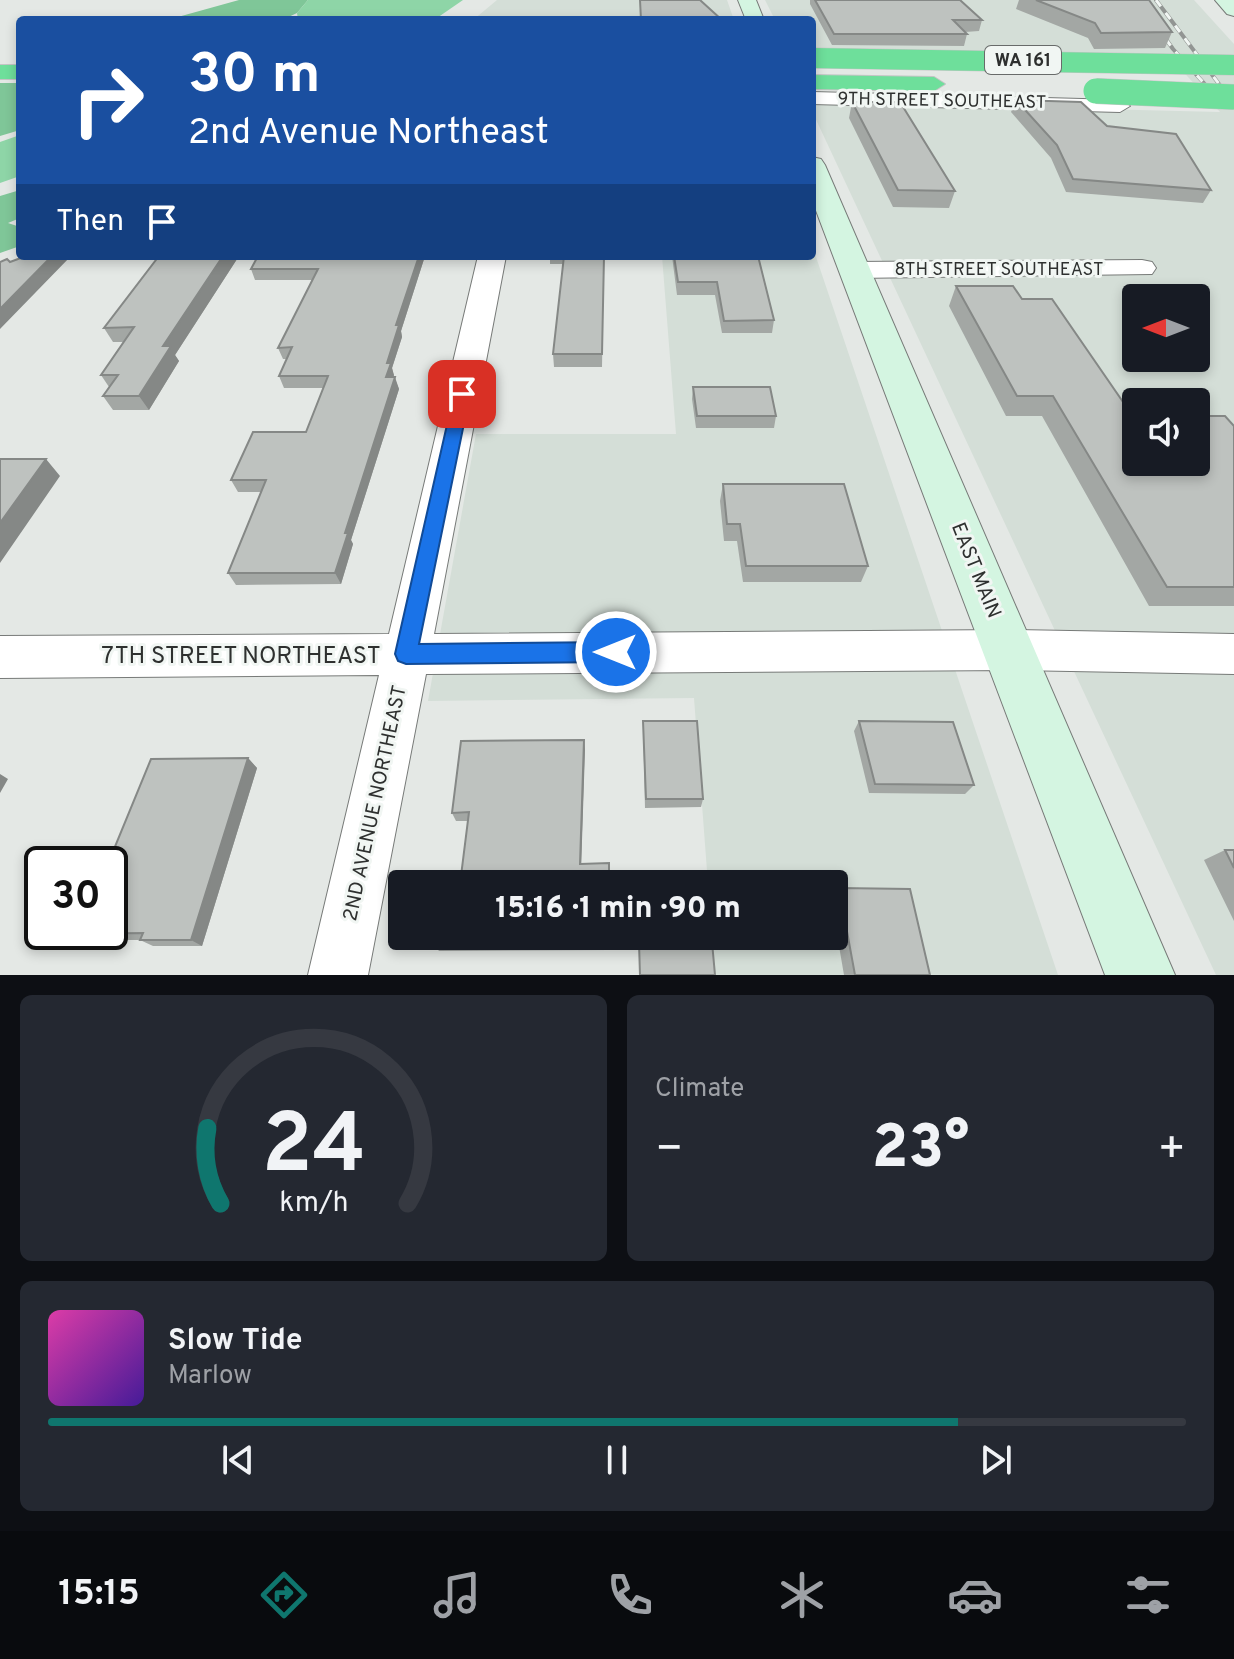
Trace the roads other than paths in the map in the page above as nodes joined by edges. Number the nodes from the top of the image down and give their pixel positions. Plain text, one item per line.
1 (1224, 0) edge
2 (1234, 10) edge
3 (816, 58) edge
4 (888, 59) junction
5 (1234, 59) edge
6 (1234, 65) edge
7 (816, 82) edge
8 (934, 84) junction
9 (1234, 89) edge
10 (1234, 97) edge
11 (816, 98) edge
12 (1120, 106) dead end
13 (816, 175) edge
14 (491, 260) edge
15 (1142, 268) dead end
16 (855, 270) junction
17 (1009, 650) junction
18 (406, 654) junction
19 (1234, 654) edge
20 (0, 657) edge
21 (338, 975) edge
22 (1140, 975) edge

1 - 2 main road
3 - 4 highway, WA 161, bridge
4 - 5 highway, bridge
4 - 6 highway, WA 161, bridge
7 - 8 highway, WA 161
8 - 9 highway, WA 161, bridge
8 - 10 highway, bridge
11 - 12 street, 9TH STREET SOUTHEAST
13 - 16 main road, EAST MAIN
14 - 18 street, 2ND AVENUE NORTHEAST
15 - 16 street, 8TH STREET SOUTHEAST
16 - 17 main road, EAST MAIN
17 - 18 street, 7TH STREET NORTHEAST
17 - 19 street, 7TH STREET NORTHEAST
17 - 22 main road, EAST MAIN
18 - 20 street, 7TH STREET NORTHEAST
18 - 21 street, 2ND AVENUE NORTHEAST

